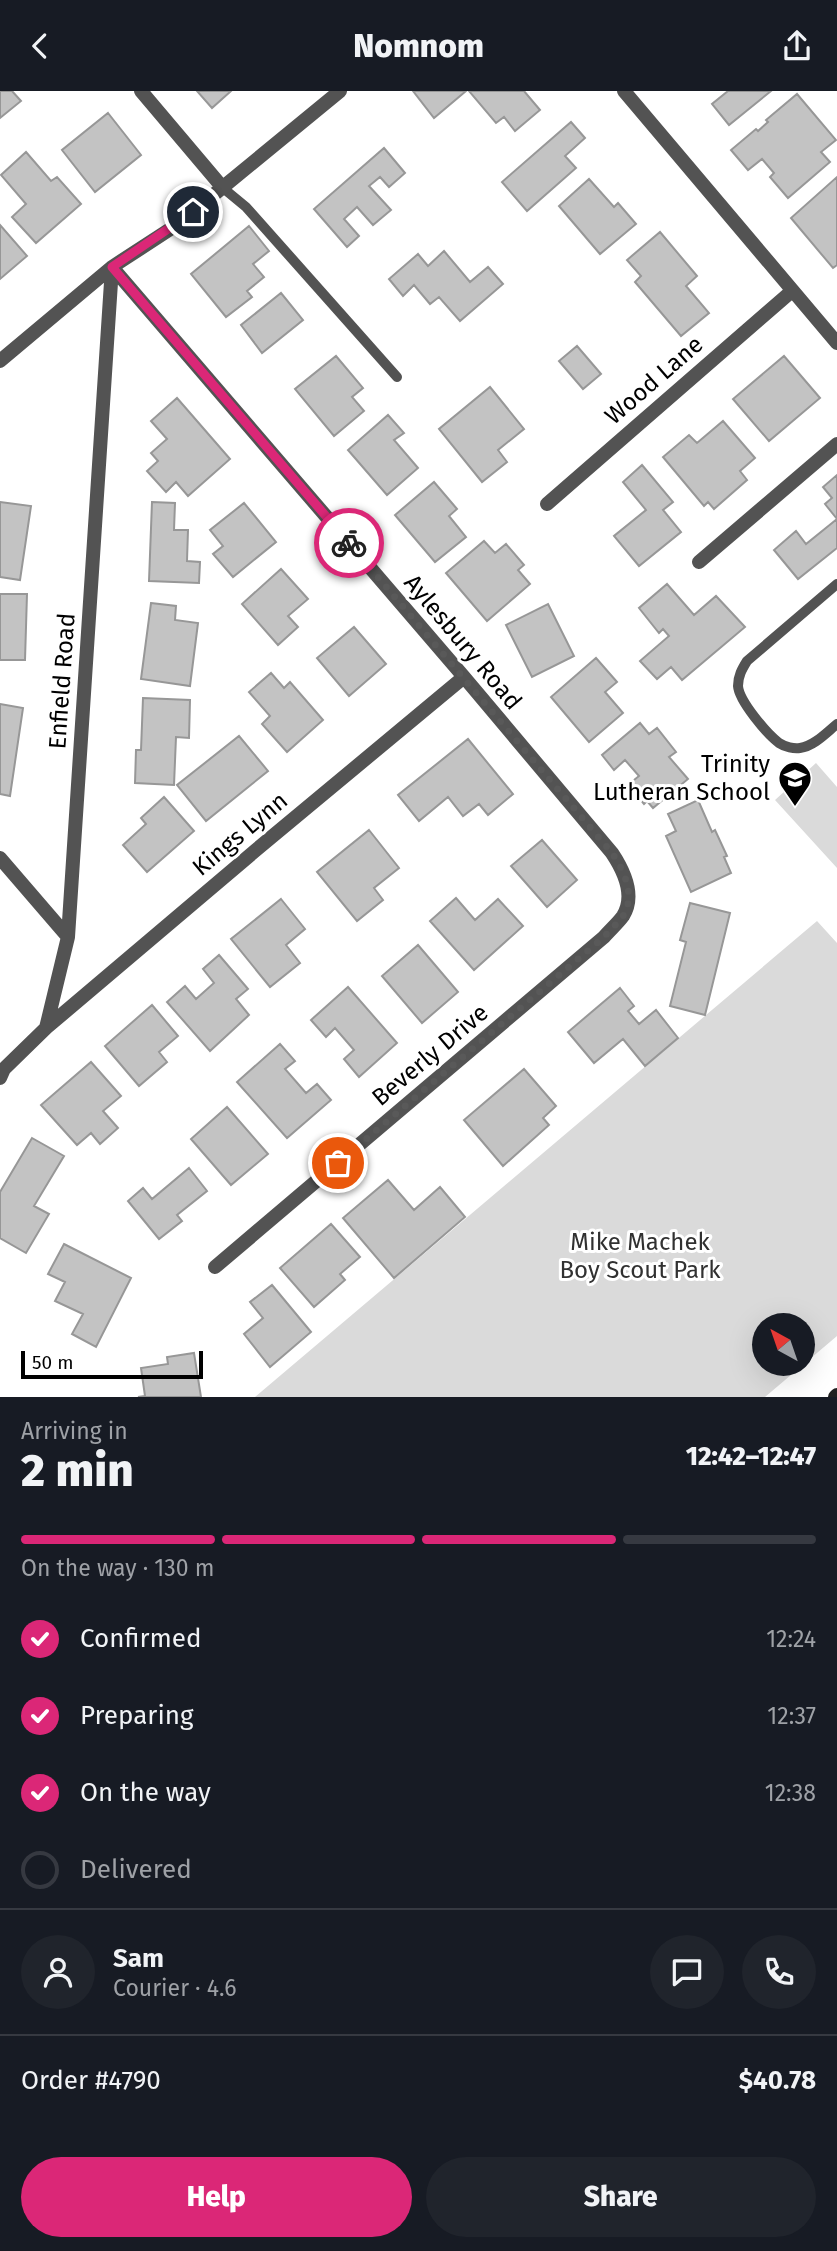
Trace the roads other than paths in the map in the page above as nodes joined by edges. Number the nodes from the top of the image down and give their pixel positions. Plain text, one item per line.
1 (141, 91) edge
2 (340, 91) edge
3 (624, 91) edge
4 (223, 188) junction
5 (112, 267) junction
6 (792, 291) junction
7 (837, 343) edge
8 (0, 361) edge
9 (397, 377) dead end
10 (837, 444) edge
11 (547, 504) dead end
12 (699, 562) dead end
13 (837, 585) edge
14 (464, 677) junction
15 (837, 724) edge
16 (0, 858) edge
17 (629, 895) joint
18 (68, 937) junction
19 (46, 1028) junction
20 (0, 1078) edge
21 (215, 1267) dead end

1 - 4 street
2 - 4 street
3 - 6 street
4 - 5 street
4 - 9 lane
5 - 8 street
5 - 14 street, Aylesbury Road
5 - 18 street, Enfield Road
6 - 7 street
6 - 11 street, Wood Lane
10 - 12 street
13 - 15 lane
14 - 17 street, Aylesbury Road
14 - 19 street, Kings Lynn
16 - 18 street
17 - 21 street, Beverly Drive
18 - 19 street, Enfield Road
19 - 20 street

